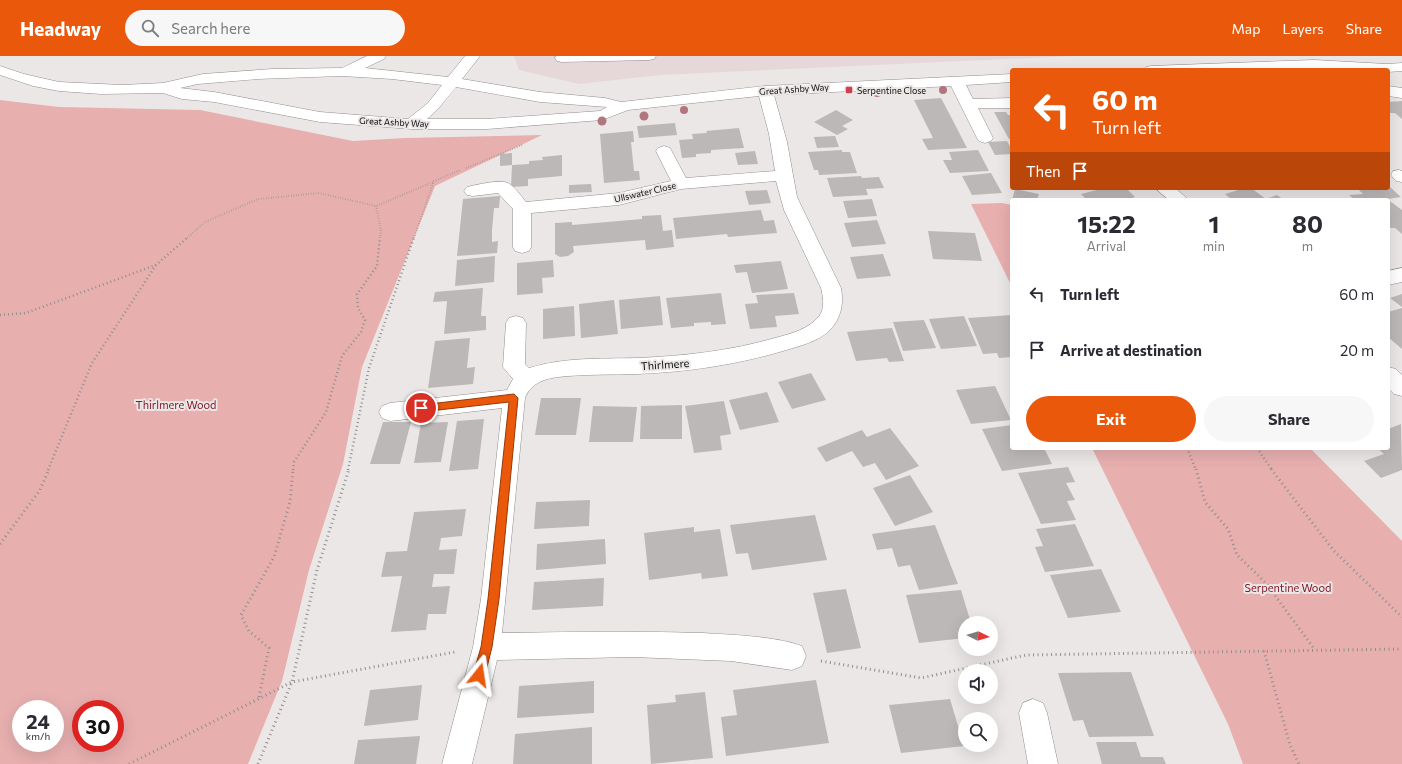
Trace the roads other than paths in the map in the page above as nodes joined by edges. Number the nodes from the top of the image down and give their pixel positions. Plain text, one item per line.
1 (379, 56) edge
2 (473, 56) edge
3 (649, 56) edge
4 (562, 58) dead end
5 (1395, 67) edge
6 (1253, 68) edge
7 (1354, 68) edge
8 (0, 70) edge
9 (344, 72) junction
10 (1402, 72) edge
11 (1010, 78) edge
12 (956, 80) junction
13 (454, 81) junction
14 (164, 88) junction
15 (765, 91) junction
16 (1390, 91) edge
17 (1402, 93) edge
18 (1010, 103) edge
19 (968, 104) junction
20 (625, 106) junction
21 (412, 124) junction
22 (985, 138) dead end
23 (664, 151) dead end
24 (783, 176) junction
25 (681, 184) junction
26 (1167, 190) edge
27 (473, 191) dead end
28 (1177, 198) edge
29 (522, 208) junction
30 (522, 247) dead end
31 (1402, 275) edge
32 (1390, 278) edge
33 (516, 323) dead end
34 (1390, 377) edge
35 (520, 388) junction
36 (1402, 388) edge
37 (390, 412) dead end
38 (487, 647) junction
39 (792, 656) road end
40 (1033, 713) dead end
41 (457, 764) edge
42 (1043, 764) edge

1 - 9 street
2 - 13 street
3 - 4 street
5 - 7 street
5 - 10 street
6 - 7 street
8 - 14 street, Great Ashby Way
9 - 13 street, Great Ashby Way
9 - 14 street, Great Ashby Way
11 - 12 street, Great Ashby Way
12 - 15 street, Great Ashby Way
12 - 19 street
13 - 20 street, Great Ashby Way
13 - 21 street
14 - 21 street, Great Ashby Way
15 - 20 street, Great Ashby Way
15 - 24 street, Thirlmere
16 - 17 street
18 - 19 street
19 - 22 street
20 - 21 street, Great Ashby Way
23 - 25 street
24 - 25 street, Ullswater Close
24 - 35 street, Thirlmere
25 - 29 street, Ullswater Close
26 - 28 street
27 - 29 street
29 - 30 street
31 - 32 street
33 - 35 street
34 - 36 street
35 - 37 street, Thirlmere
35 - 38 street
38 - 39 street
38 - 41 street
40 - 42 street

